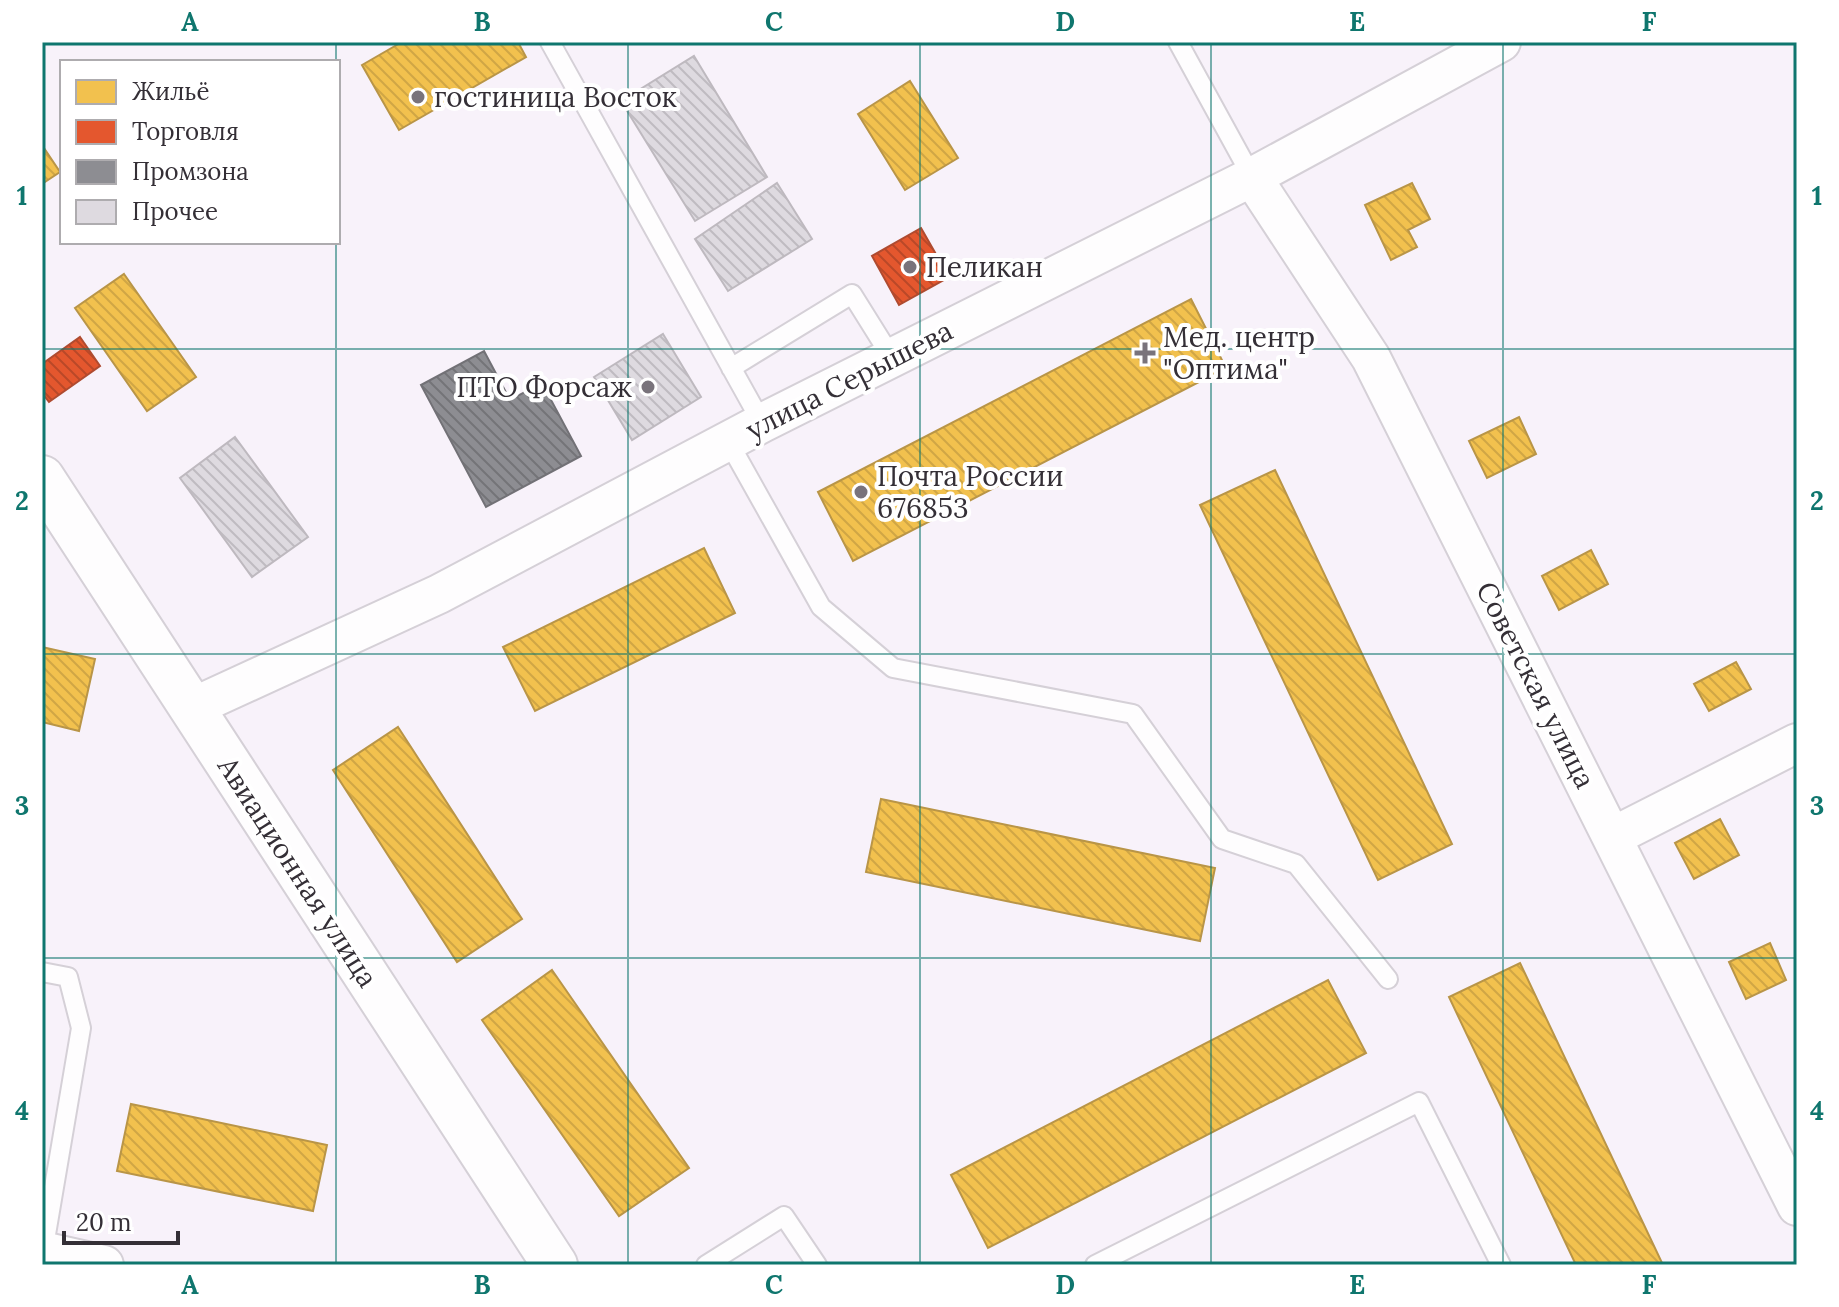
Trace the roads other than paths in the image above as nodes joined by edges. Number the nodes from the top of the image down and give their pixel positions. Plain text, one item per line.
1 (550, 42) edge
2 (1178, 42) edge
3 (1501, 42) edge
4 (1252, 177) junction
5 (892, 358) junction
6 (731, 368) junction
7 (762, 423) junction
8 (728, 441) junction
9 (42, 478) edge
10 (191, 708) junction
11 (1797, 743) edge
12 (1612, 837) junction
13 (42, 972) edge
14 (1388, 979) dead end
15 (1797, 1206) edge
16 (42, 1252) edge
17 (104, 1265) edge
18 (555, 1265) edge
19 (706, 1265) edge
20 (817, 1265) edge
21 (1095, 1265) edge
22 (1501, 1265) edge

1 - 6 lane
2 - 4 lane
3 - 4 street, улица Серышева
4 - 5 street, улица Серышева
4 - 12 street, Советская улица
5 - 6 lane
5 - 7 street, улица Серышева
6 - 7 lane
7 - 8 street, улица Серышева
8 - 10 street, улица Серышева
8 - 14 lane
9 - 10 street, Авиационная улица
10 - 18 street, Авиационная улица
11 - 12 street
12 - 15 street, Советская улица
13 - 16 lane
16 - 17 street
19 - 20 lane
21 - 22 lane

